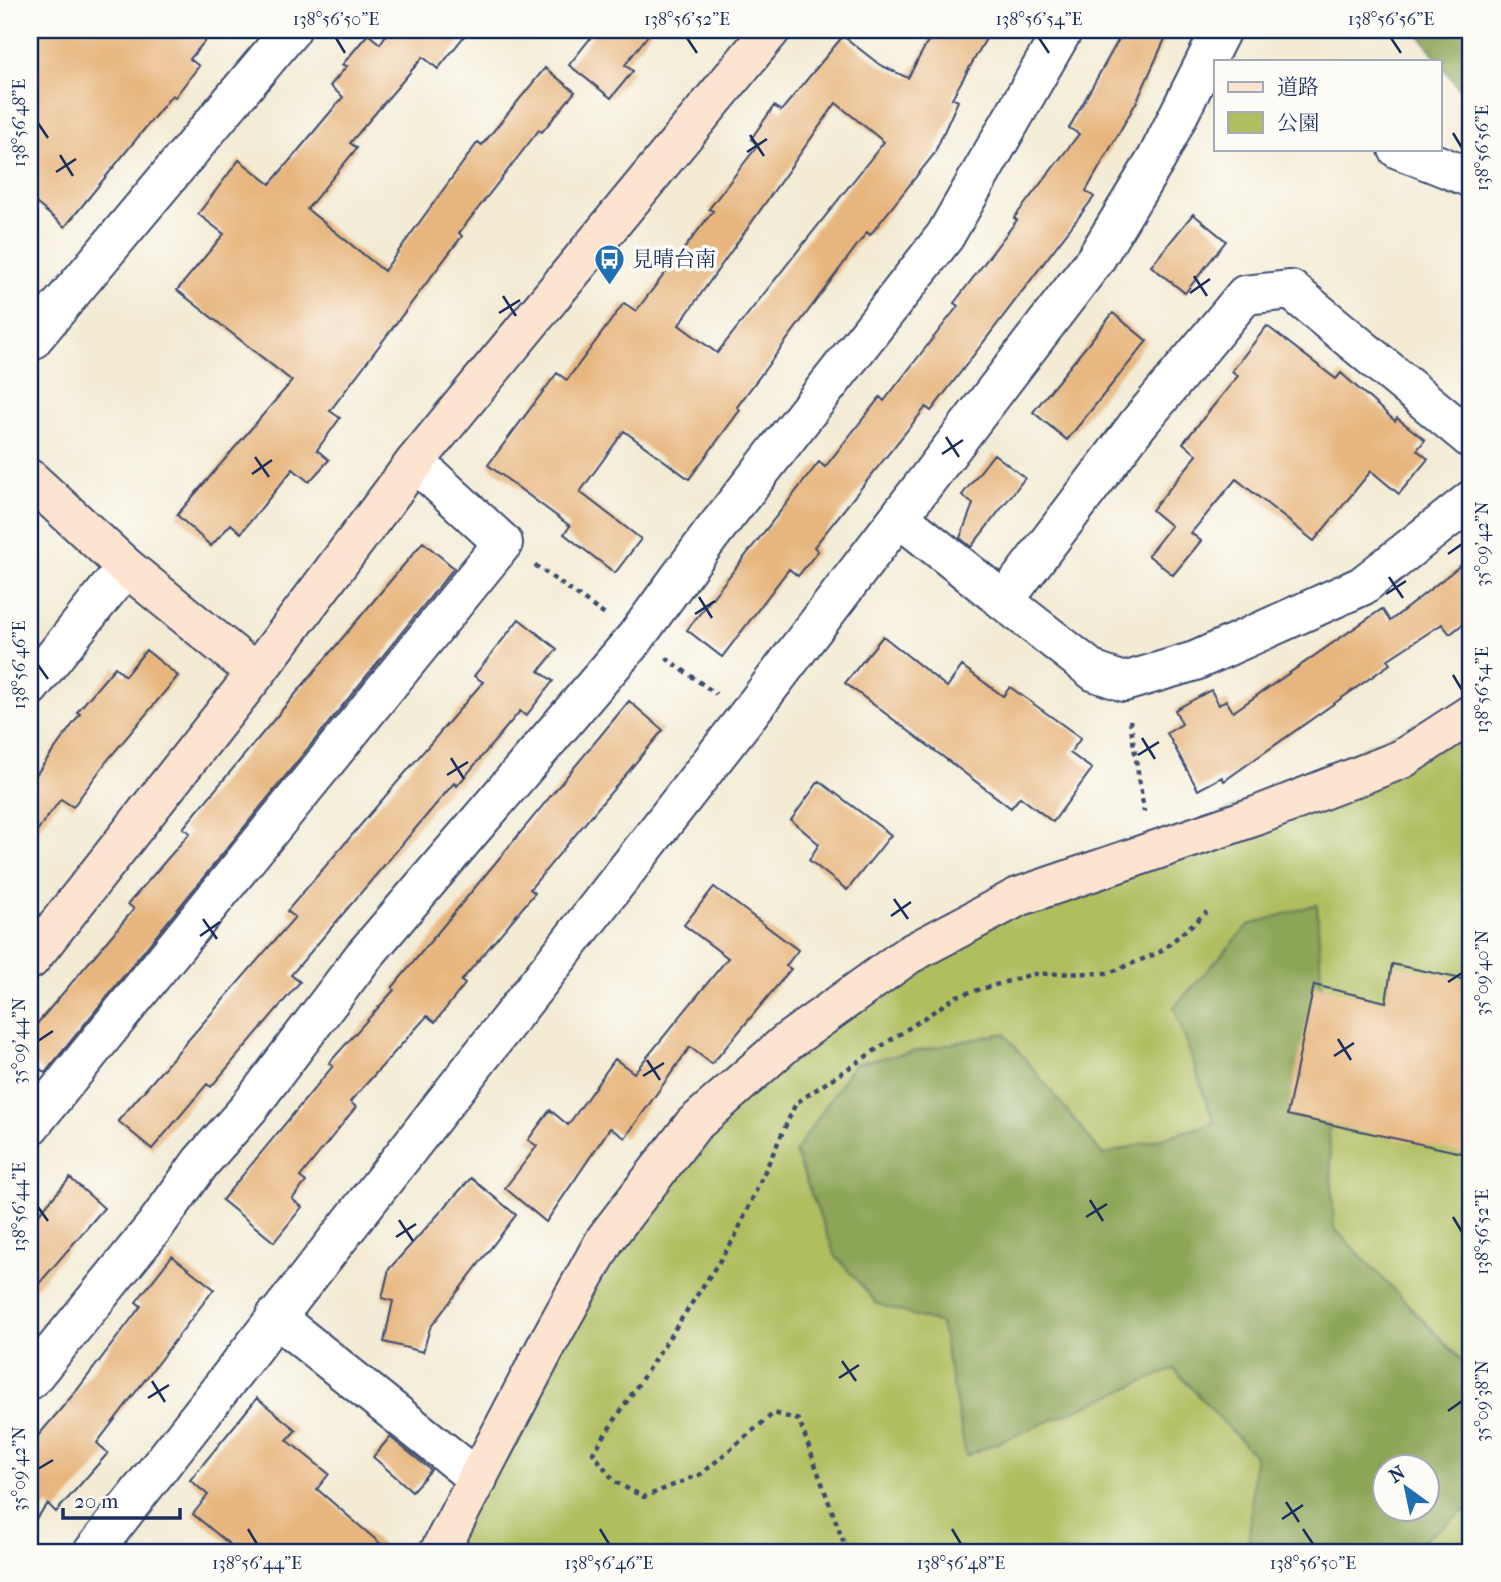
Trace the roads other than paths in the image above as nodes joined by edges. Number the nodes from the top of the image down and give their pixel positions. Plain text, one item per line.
1 (291, 30) edge
2 (771, 30) edge
3 (1063, 30) edge
4 (1221, 30) edge
5 (1401, 150) edge
6 (1471, 178) edge
7 (30, 342) edge
8 (1471, 439) edge
9 (415, 462) junction
10 (30, 479) edge
11 (1471, 500) edge
12 (900, 518) junction
13 (126, 567) junction
14 (1004, 601) junction
15 (256, 673) junction
16 (30, 687) edge
17 (1471, 714) edge
18 (30, 960) edge
19 (30, 1126) edge
20 (275, 1317) junction
21 (30, 1380) edge
22 (478, 1479) junction
23 (93, 1552) edge
24 (439, 1552) edge

1 - 7 street
2 - 9 street
3 - 21 street
4 - 12 street
5 - 6 street
8 - 14 street
9 - 15 street
9 - 19 street
10 - 13 street
11 - 14 street
12 - 14 street
12 - 20 street
13 - 15 street
13 - 16 street
15 - 18 street
17 - 22 street
20 - 22 street
20 - 23 street
22 - 24 street

